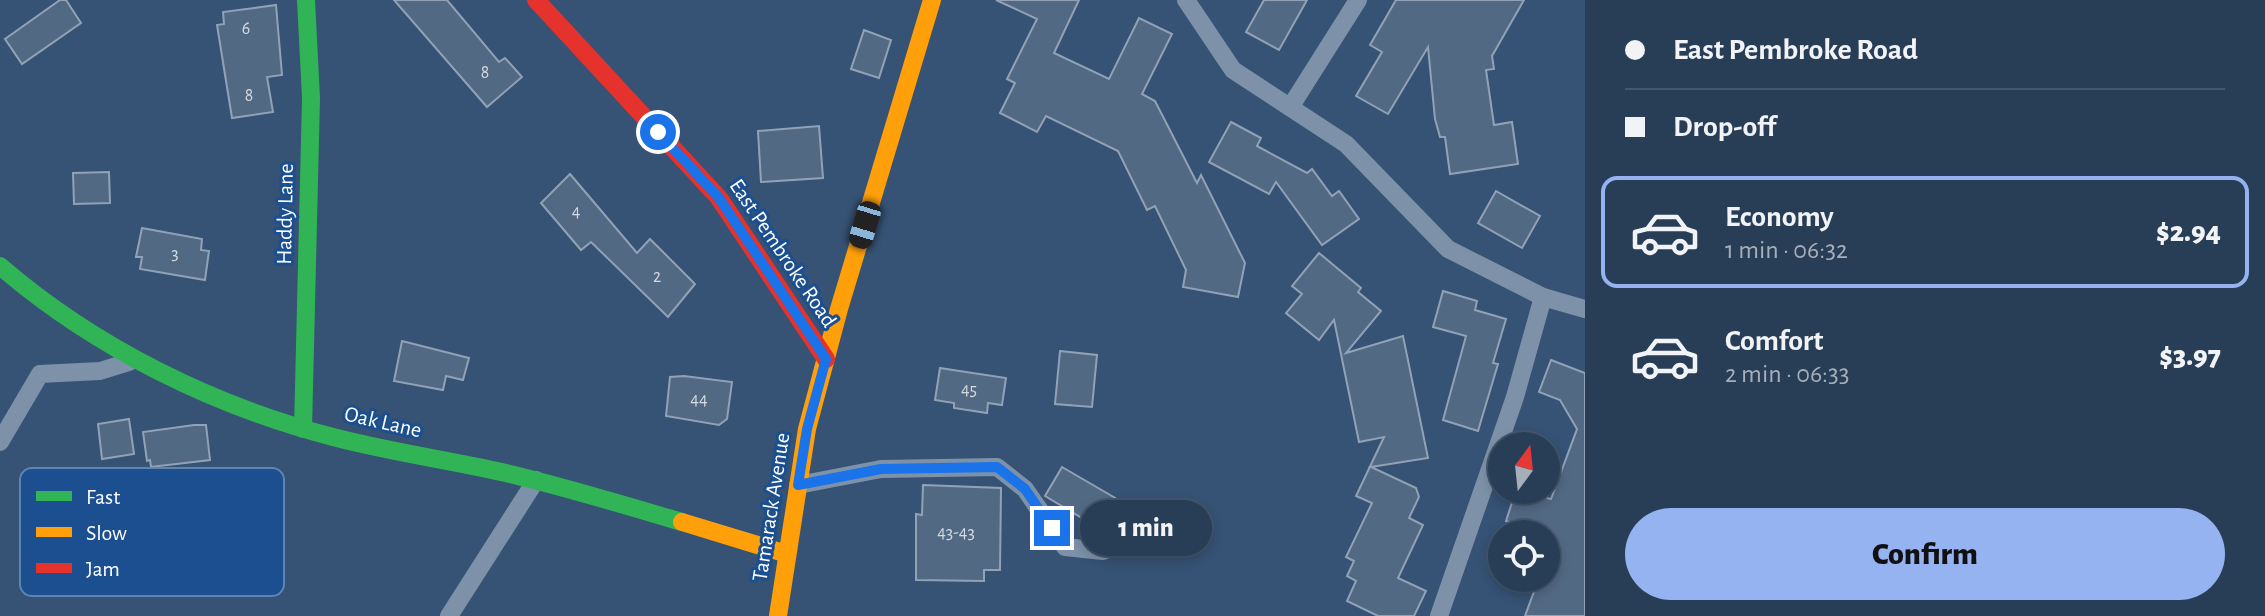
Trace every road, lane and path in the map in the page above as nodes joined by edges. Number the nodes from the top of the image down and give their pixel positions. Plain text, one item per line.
1 (306, 0) edge
2 (536, 0) edge
3 (932, 0) edge
4 (1186, 0) edge
5 (1358, 0) edge
6 (1291, 106) junction
7 (0, 266) edge
8 (1543, 297) junction
9 (1585, 309) edge
10 (138, 359) junction
11 (826, 359) junction
12 (303, 429) junction
13 (0, 442) edge
14 (536, 480) junction
15 (798, 485) junction
16 (1125, 541) dead end
17 (787, 554) junction
18 (449, 616) edge
19 (778, 616) edge
20 (1439, 616) edge

1 - 12 street, Haddy Lane
2 - 11 street, East Pembroke Road
3 - 11 street, Tamarack Avenue
4 - 6 lane
5 - 6 lane
6 - 8 lane
7 - 10 street, Oak Lane
8 - 9 lane
8 - 20 lane
10 - 12 street, Oak Lane
10 - 13 lane
11 - 15 street, Tamarack Avenue
12 - 14 street, Oak Lane
14 - 17 street, Oak Lane
14 - 18 lane
15 - 16 lane
15 - 17 street, Tamarack Avenue
17 - 19 street, Tamarack Avenue

